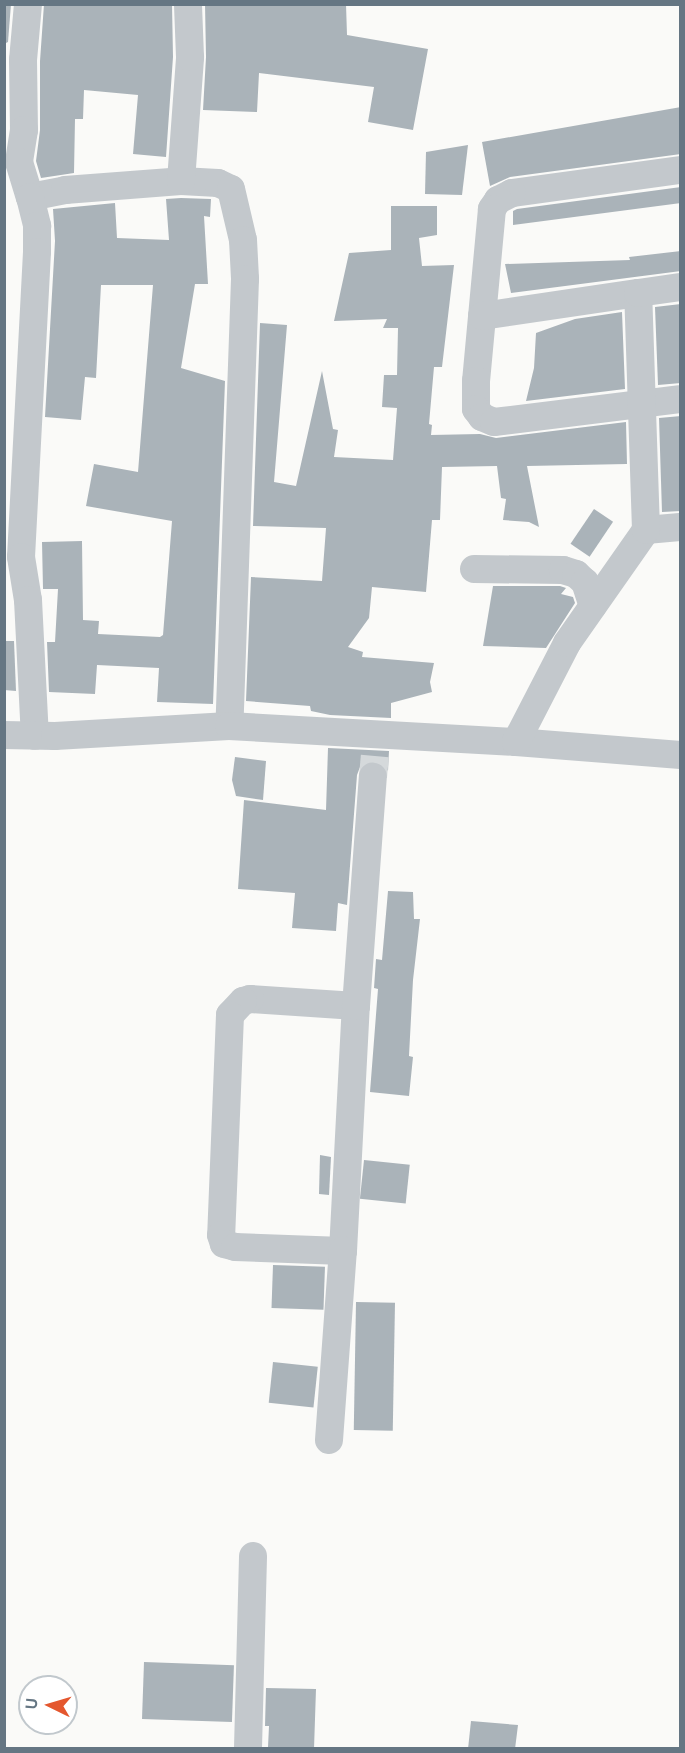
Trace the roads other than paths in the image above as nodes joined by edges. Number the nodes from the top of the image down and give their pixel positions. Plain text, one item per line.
1 (28, 4) edge
2 (188, 4) edge
3 (14, 129) edge
4 (681, 170) edge
5 (181, 181) junction
6 (30, 197) junction
7 (681, 287) edge
8 (638, 293) junction
9 (482, 316) junction
10 (681, 399) edge
11 (640, 405) junction
12 (681, 527) edge
13 (646, 530) junction
14 (13, 556) edge
15 (474, 569) dead end
16 (593, 606) junction
17 (229, 726) junction
18 (4, 735) edge
19 (35, 736) junction
20 (516, 742) junction
21 (681, 755) edge
22 (375, 756) junction
23 (356, 1006) junction
24 (343, 1251) junction
25 (329, 1440) dead end
26 (253, 1556) dead end
27 (248, 1749) edge

1 - 3 street
2 - 5 street
3 - 6 street
4 - 9 street
5 - 6 street
5 - 17 street
6 - 14 street
7 - 8 street
8 - 9 street
8 - 11 street
9 - 11 street
10 - 11 street
11 - 13 street
12 - 13 street
13 - 16 street
14 - 19 street
15 - 16 street
16 - 20 street
17 - 19 street
17 - 22 street
18 - 19 street
20 - 21 street
20 - 22 street
22 - 23 street
23 - 24 street
23 - 24 street
24 - 25 street
26 - 27 street

